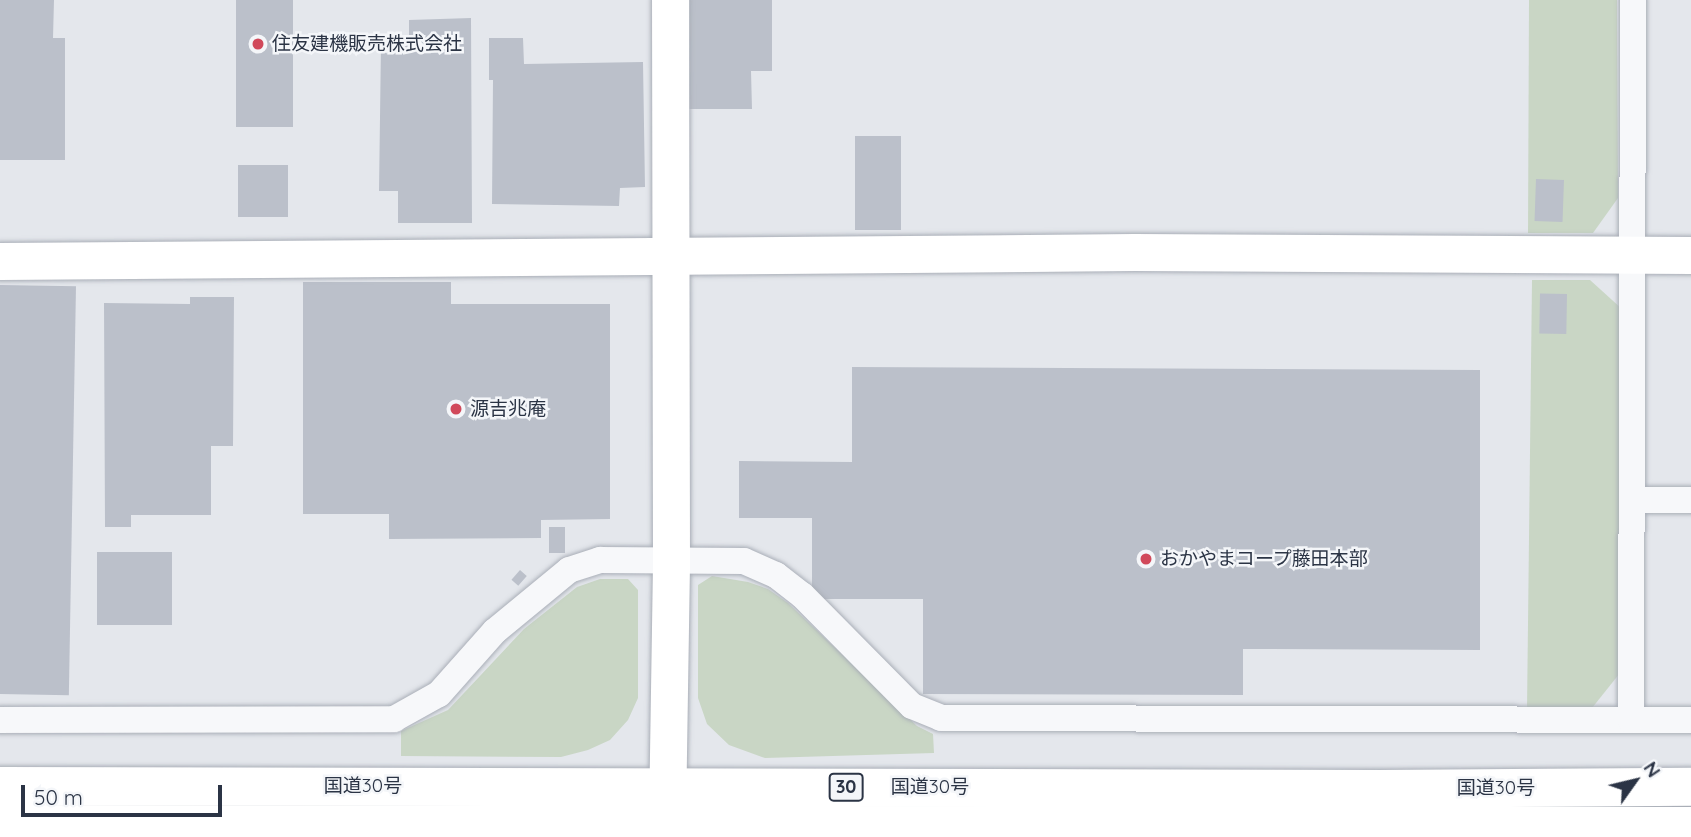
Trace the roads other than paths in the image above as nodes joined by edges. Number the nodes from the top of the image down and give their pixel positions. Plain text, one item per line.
1 (670, 0) edge
2 (1633, 0) edge
3 (1633, 255) junction
4 (1691, 255) edge
5 (671, 258) junction
6 (0, 261) edge
7 (1632, 500) junction
8 (1691, 500) edge
9 (671, 562) junction
10 (0, 720) edge
11 (1631, 720) junction
12 (1691, 720) edge
13 (0, 786) edge
14 (668, 786) junction
15 (1691, 787) edge
16 (0, 824) edge
17 (1691, 826) edge
18 (72, 830) edge
19 (228, 830) edge
20 (1412, 831) edge
21 (666, 832) edge

1 - 5 street
2 - 3 street
3 - 4 street
3 - 5 street
3 - 7 street
5 - 6 street
5 - 9 street
7 - 8 street
7 - 11 street
9 - 10 street
9 - 11 street
9 - 14 street
11 - 12 street
13 - 14 highway, 国道30号 / 30
14 - 15 highway, 国道30号 / 30
14 - 21 street
16 - 18 highway, 国道30号 / 30
17 - 20 highway, 国道30号 / 30
18 - 19 highway, 国道30号 / 30
19 - 21 highway, 国道30号 / 30
20 - 21 highway, 国道30号 / 30

